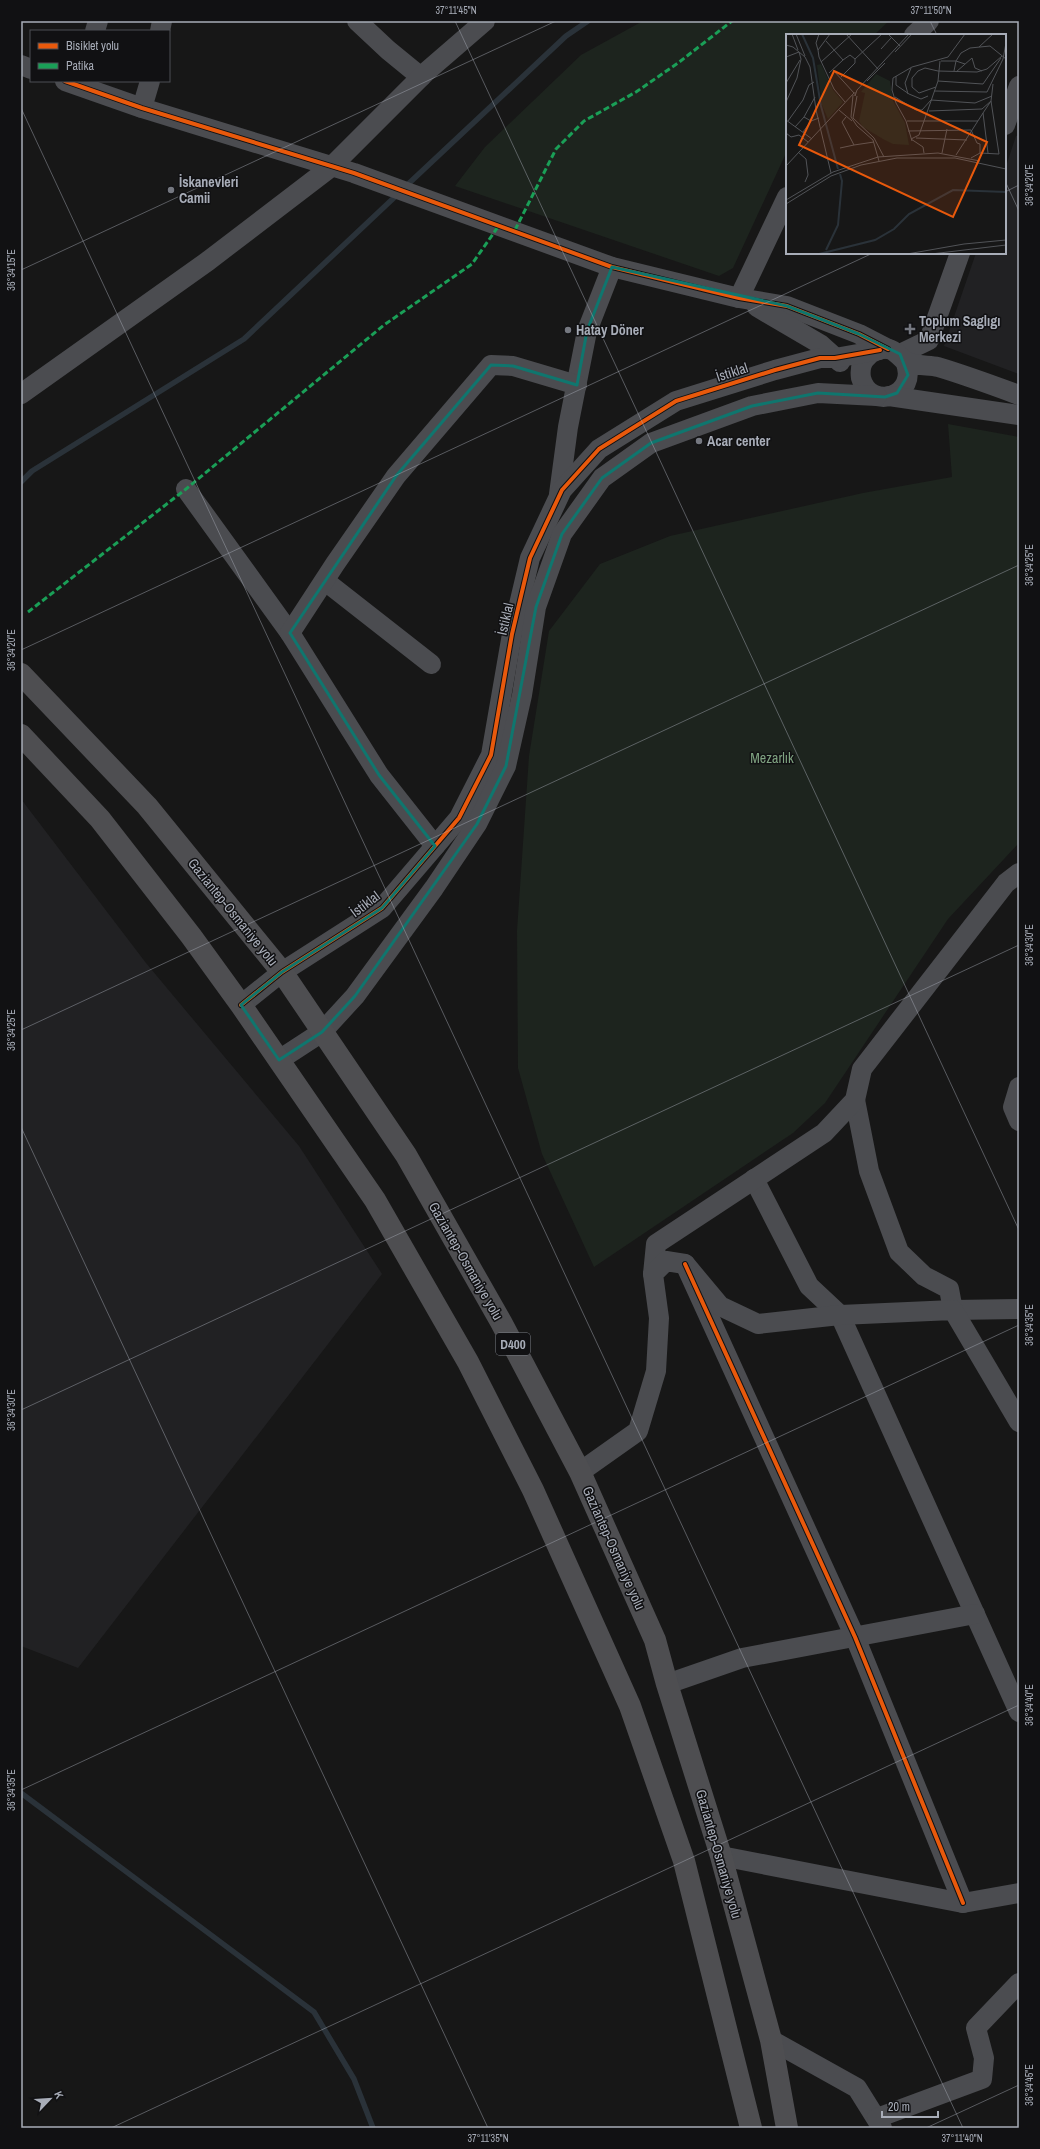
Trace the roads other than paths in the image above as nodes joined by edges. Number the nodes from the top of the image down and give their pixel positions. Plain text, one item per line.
1 (357, 21) edge
2 (484, 21) edge
3 (929, 21) edge
4 (915, 34) edge
5 (421, 77) junction
6 (150, 82) edge
7 (76, 83) edge
8 (1019, 86) edge
9 (142, 108) junction
10 (1011, 119) edge
11 (331, 167) junction
12 (786, 199) edge
13 (960, 254) edge
14 (612, 267) junction
15 (739, 298) junction
16 (893, 353) junction
17 (835, 358) junction
18 (577, 384) junction
19 (876, 392) junction
20 (21, 394) edge
21 (1019, 395) edge
22 (1019, 415) edge
23 (186, 489) dead end
24 (559, 494) junction
25 (325, 581) junction
26 (290, 633) junction
27 (431, 664) dead end
28 (21, 674) edge
29 (21, 735) edge
30 (435, 846) junction
31 (1019, 873) edge
32 (282, 972) junction
33 (241, 1005) junction
34 (322, 1032) junction
35 (279, 1060) junction
36 (1019, 1087) edge
37 (854, 1100) junction
38 (1019, 1121) edge
39 (754, 1179) junction
40 (684, 1264) junction
41 (653, 1274) junction
42 (1019, 1309) edge
43 (953, 1310) junction
44 (840, 1315) junction
45 (1019, 1422) edge
46 (580, 1472) junction
47 (975, 1614) junction
48 (854, 1637) junction
49 (667, 1684) junction
50 (1019, 1712) edge
51 (721, 1856) junction
52 (1019, 1893) edge
53 (963, 1903) junction
54 (1019, 1983) edge
55 (771, 2040) junction
56 (880, 2123) edge
57 (751, 2128) edge
58 (787, 2128) edge

1 - 5 street
2 - 5 street
3 - 4 street
5 - 11 street
6 - 9 street
7 - 9 street
8 - 10 street
9 - 11 street
11 - 14 street
11 - 20 street
12 - 15 street
13 - 16 street
14 - 15 street
14 - 18 street
15 - 16 street
15 - 17 street
16 - 17 street, İstiklal
16 - 19 street
16 - 19 street
16 - 21 street
17 - 19 street
17 - 24 street, İstiklal
18 - 24 street
18 - 25 street
19 - 22 street
19 - 34 street
23 - 26 street
24 - 30 street, İstiklal
25 - 26 street
25 - 27 street
26 - 30 street
28 - 32 highway, Gaziantep-Osmaniye yolu / D400
29 - 33 highway
30 - 32 street, İstiklal
31 - 37 street
32 - 33 street, İstiklal
32 - 34 highway, Gaziantep-Osmaniye yolu / D400
33 - 35 highway
34 - 35 street
34 - 46 highway, Gaziantep-Osmaniye yolu / D400
35 - 57 highway
36 - 38 street
37 - 39 street
37 - 43 street
39 - 41 street
39 - 44 street
40 - 41 street
40 - 44 street
40 - 48 street
41 - 46 street
42 - 43 street
43 - 44 street
43 - 45 street
44 - 47 street
46 - 49 highway, Gaziantep-Osmaniye yolu / D400
47 - 48 street
47 - 50 street
48 - 49 street
48 - 53 street
49 - 51 highway, Gaziantep-Osmaniye yolu / D400
51 - 53 street
51 - 55 highway, Gaziantep-Osmaniye yolu / D400
52 - 53 street
54 - 56 street
55 - 56 street
55 - 58 highway, Gaziantep-Osmaniye yolu / D400

